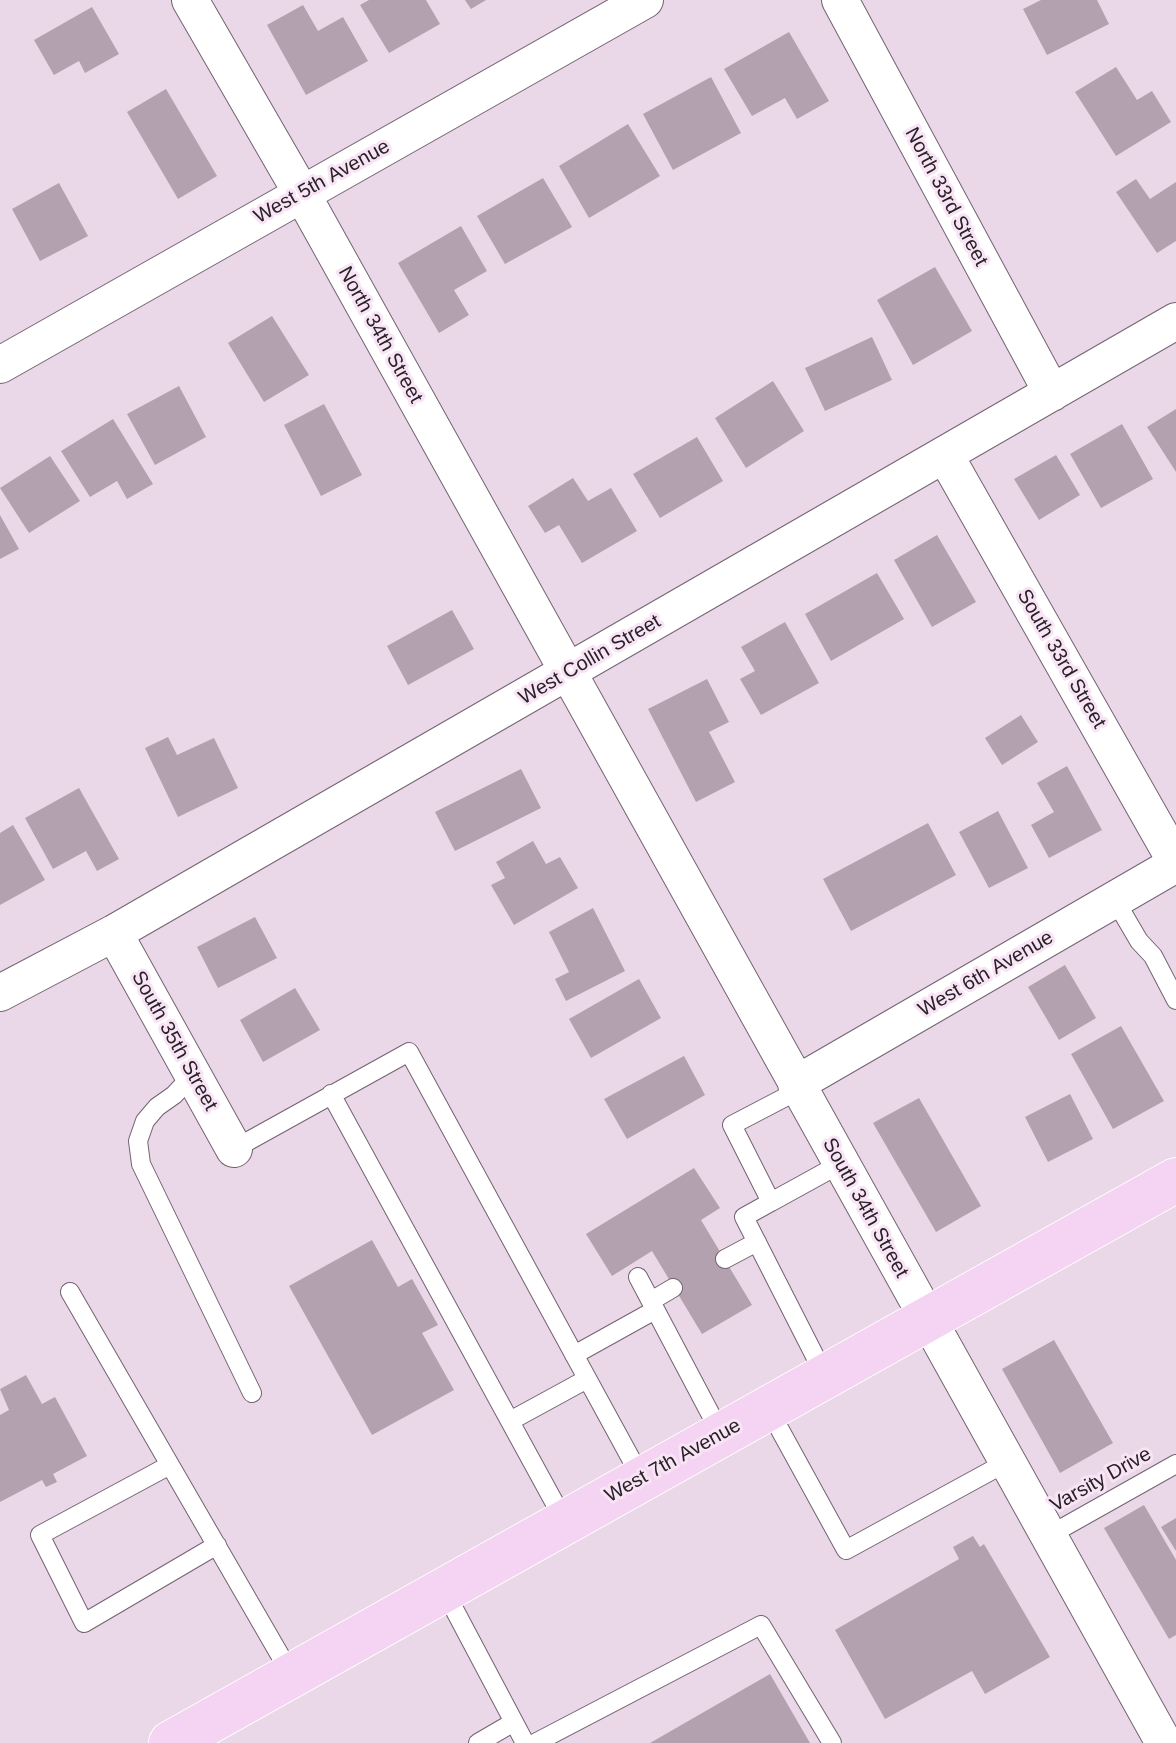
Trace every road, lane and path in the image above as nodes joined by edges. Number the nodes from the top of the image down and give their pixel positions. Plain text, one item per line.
1 (190, 0) edge
2 (645, 0) edge
3 (840, 0) edge
4 (302, 194) junction
5 (1176, 321) edge
6 (0, 365) edge
7 (1052, 393) junction
8 (945, 455) junction
9 (568, 672) junction
10 (1176, 863) edge
11 (1115, 900) junction
12 (114, 933) junction
13 (0, 993) edge
14 (1176, 1000) edge
15 (193, 1075) junction
16 (798, 1087) junction
17 (331, 1094) junction
18 (234, 1149) joint
19 (840, 1164) junction
20 (1176, 1180) edge
21 (771, 1202) junction
22 (757, 1242) junction
23 (725, 1259) dead end
24 (638, 1277) dead end
25 (673, 1288) dead end
26 (70, 1292) dead end
27 (653, 1305) junction
28 (927, 1319) junction
29 (574, 1355) junction
30 (825, 1376) junction
31 (587, 1379) junction
32 (252, 1393) dead end
33 (768, 1408) junction
34 (510, 1421) junction
35 (721, 1434) junction
36 (1007, 1462) junction
37 (1176, 1464) edge
38 (170, 1465) junction
39 (642, 1479) junction
40 (565, 1522) junction
41 (1048, 1536) junction
42 (217, 1545) junction
43 (444, 1590) junction
44 (292, 1676) junction
45 (514, 1722) junction
46 (171, 1743) edge
47 (478, 1743) edge
48 (525, 1743) edge
49 (535, 1743) edge
50 (832, 1743) edge
51 (1164, 1743) edge

1 - 4 street, North 34th Street
2 - 4 street, West 5th Avenue
3 - 7 street, North 33rd Street
4 - 6 street, West 5th Avenue
4 - 9 street, North 34th Street
5 - 7 street, West Collin Street
7 - 8 street, West Collin Street
8 - 9 street, West Collin Street
8 - 10 street, South 33rd Street
9 - 12 street, West Collin Street
9 - 16 street, South 34th Street
10 - 11 street, West 6th Avenue
11 - 14 lane
11 - 16 street, West 6th Avenue
12 - 13 street, West Collin Street
12 - 15 street, South 35th Street
15 - 18 street, South 35th Street
15 - 32 lane
16 - 19 street, South 34th Street
16 - 21 lane
17 - 18 lane
17 - 29 lane
17 - 34 lane
19 - 21 lane
19 - 28 street, South 34th Street
20 - 28 main road, West 7th Avenue
21 - 22 lane
22 - 23 lane
22 - 30 lane
24 - 27 lane
25 - 27 lane
26 - 38 lane
27 - 29 lane
27 - 35 lane
28 - 30 main road, West 7th Avenue
28 - 36 street, South 34th Street
29 - 31 lane
30 - 33 main road, West 7th Avenue
31 - 34 lane
31 - 39 lane
33 - 35 main road, West 7th Avenue
33 - 36 lane
34 - 40 lane
35 - 39 main road, West 7th Avenue
36 - 41 street, South 34th Street
37 - 41 lane, Varsity Drive
38 - 42 lane
38 - 42 lane
39 - 40 main road, West 7th Avenue
40 - 43 main road, West 7th Avenue
41 - 51 street, South 34th Street
42 - 44 lane
43 - 44 main road, West 7th Avenue
43 - 45 lane
44 - 46 main road, West 7th Avenue
45 - 47 lane
45 - 48 lane
49 - 50 lane

